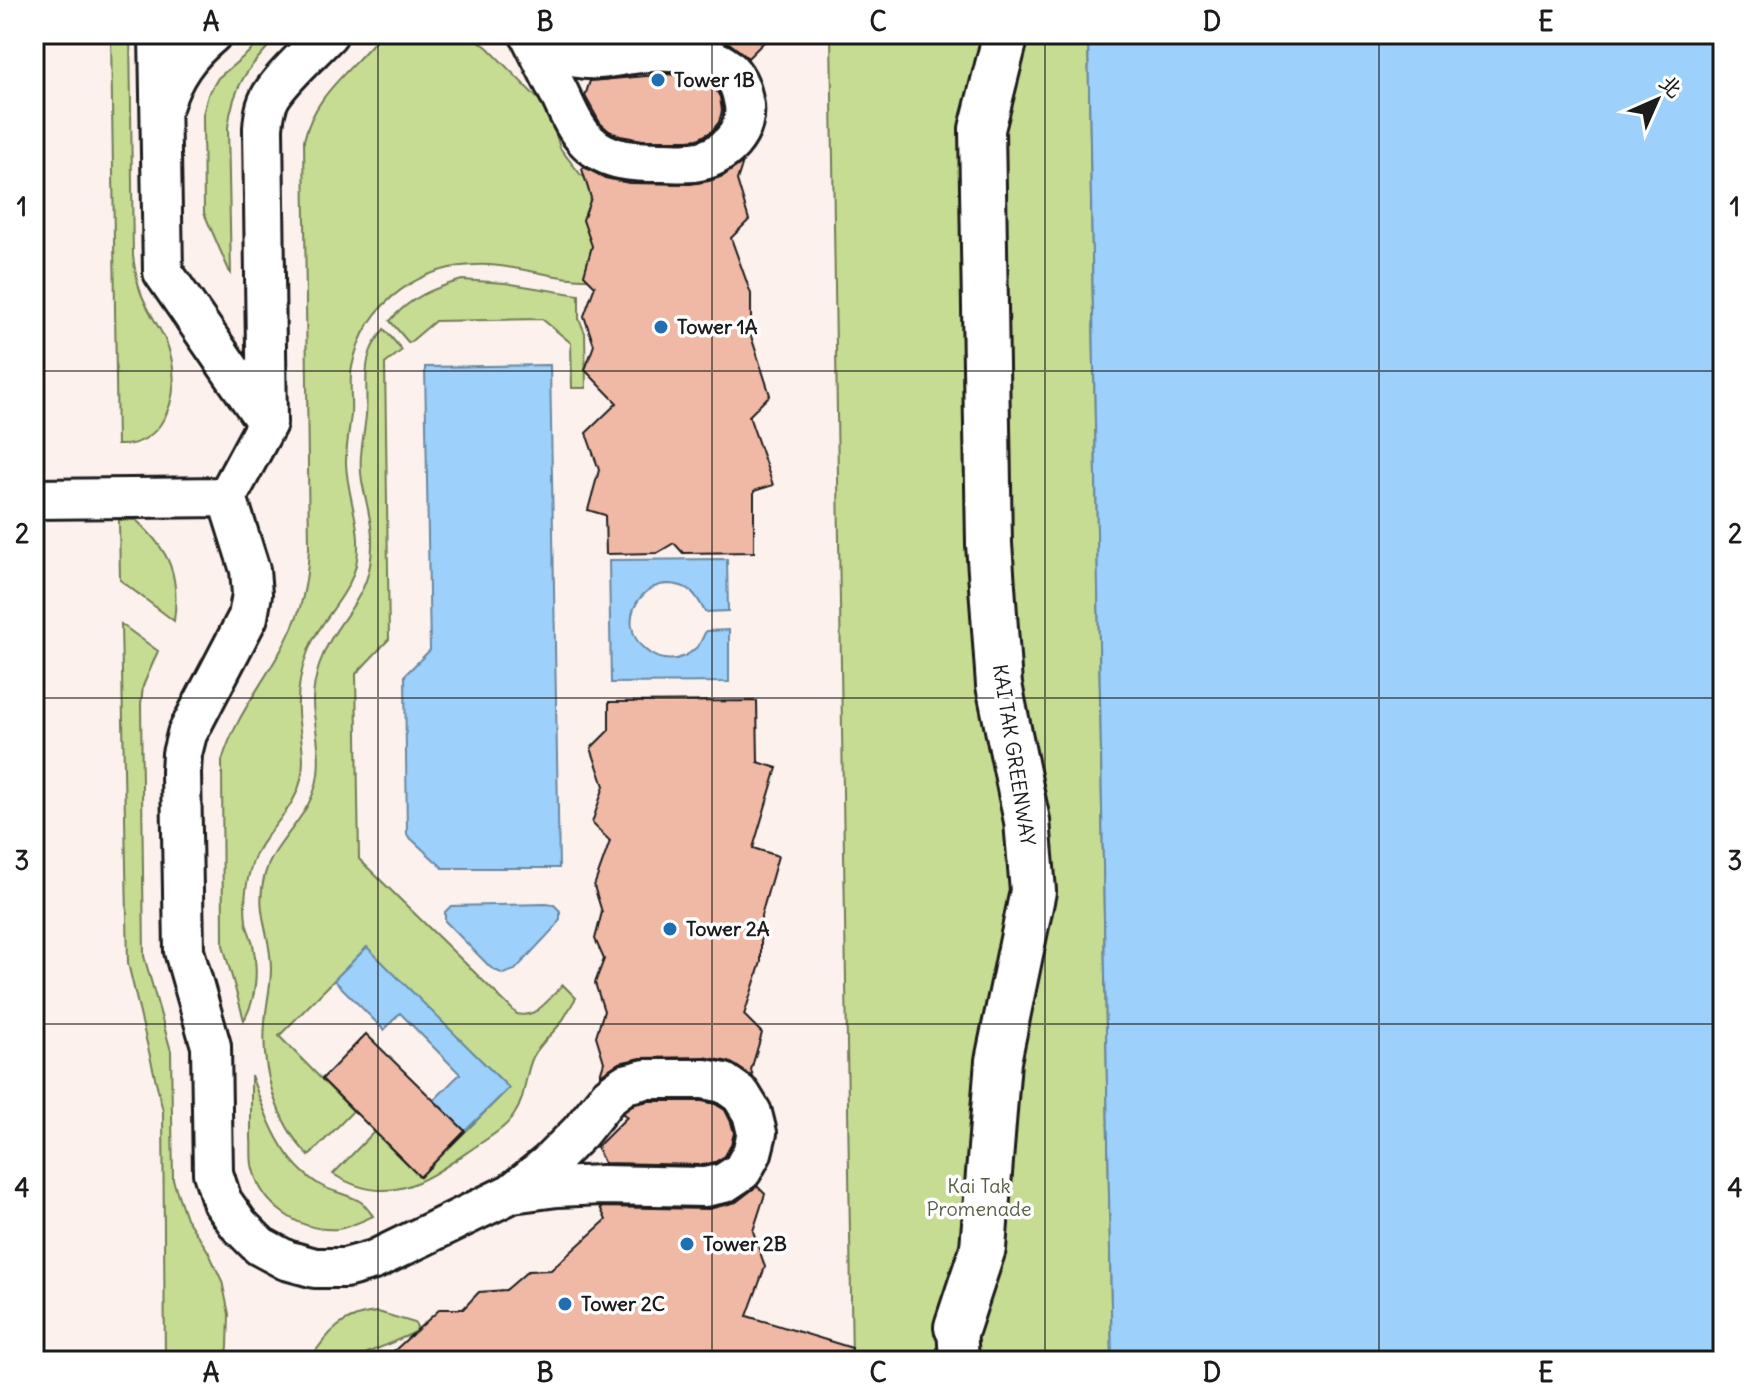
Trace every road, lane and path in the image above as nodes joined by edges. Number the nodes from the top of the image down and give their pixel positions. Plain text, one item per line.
1 (159, 34) edge
2 (212, 34) edge
3 (328, 34) edge
4 (530, 34) edge
5 (1006, 34) edge
6 (160, 115) junction
7 (267, 423) junction
8 (227, 497) junction
9 (34, 499) edge
10 (512, 1193) junction
11 (958, 1344) edge

1 - 6 lane
2 - 6 lane
3 - 7 lane
4 - 4 lane
5 - 11 street, KAI TAK GREENWAY
6 - 7 lane
7 - 8 lane
8 - 9 lane
8 - 10 lane
10 - 10 lane

